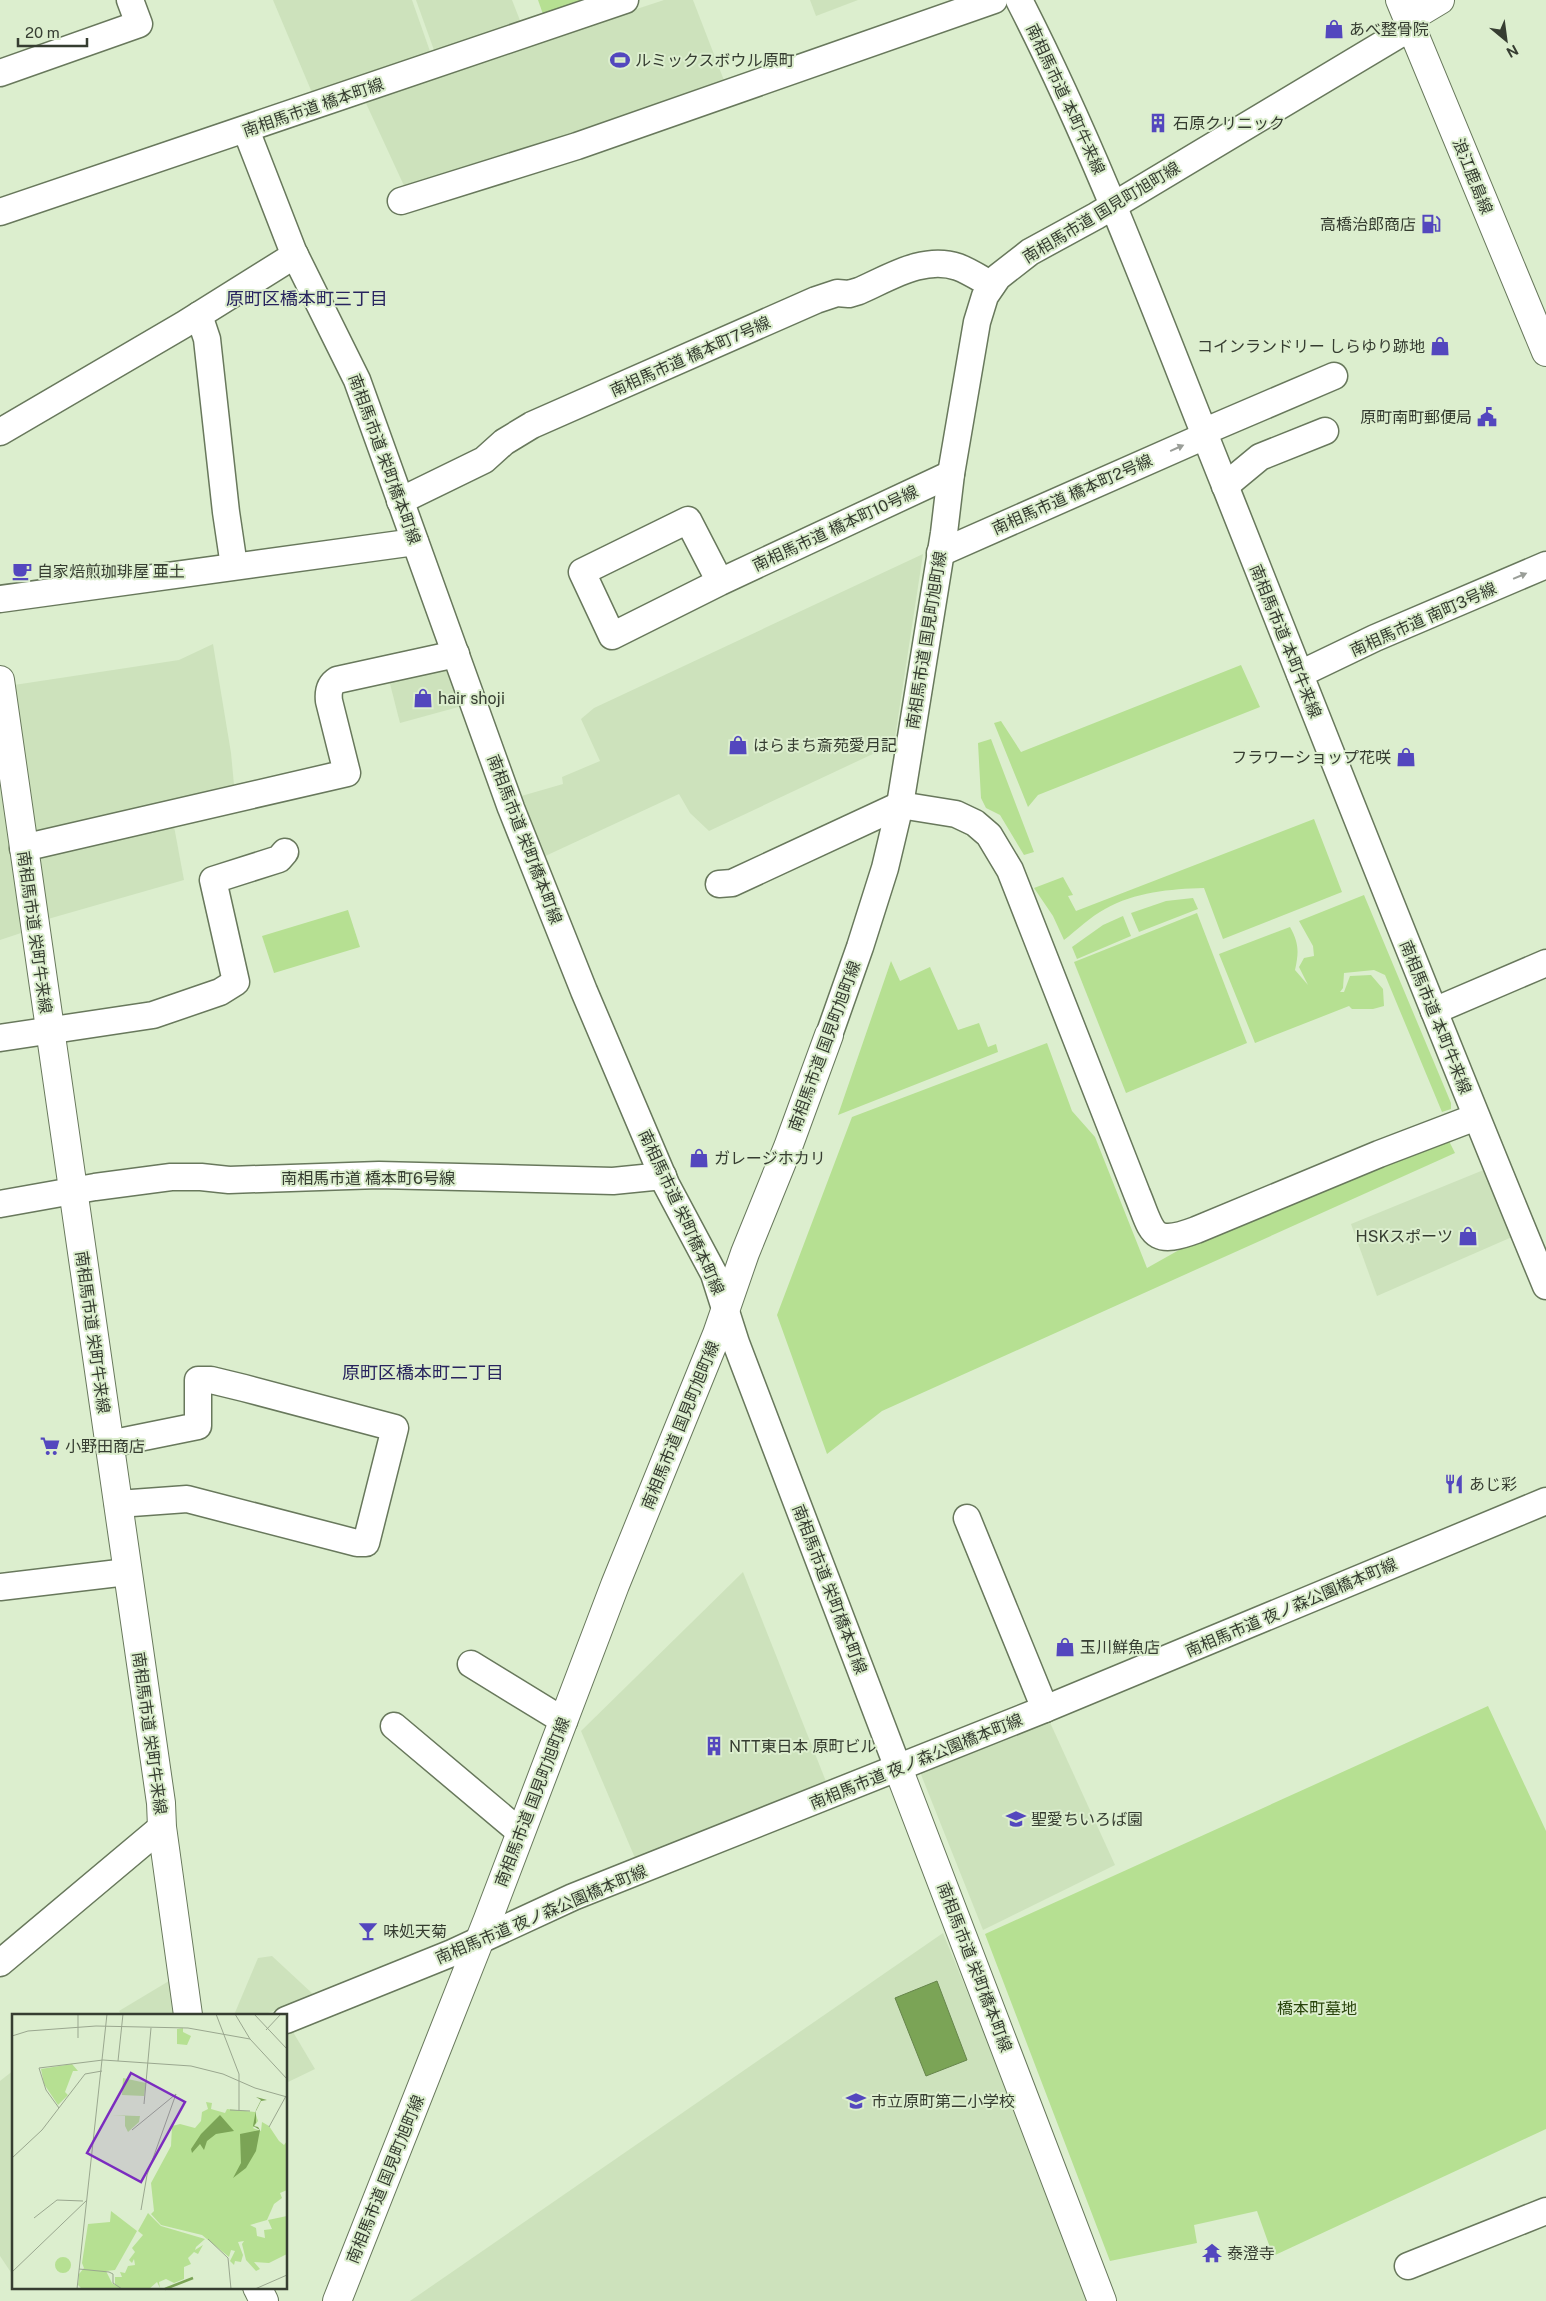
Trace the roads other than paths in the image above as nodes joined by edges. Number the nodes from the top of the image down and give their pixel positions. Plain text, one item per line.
1 (130, 0) edge
2 (625, 0) edge
3 (994, 0) edge
4 (1019, 0) edge
5 (1440, 0) edge
6 (1405, 12) edge
7 (0, 73) edge
8 (246, 130) junction
9 (401, 201) dead end
10 (1114, 204) junction
11 (0, 212) edge
12 (295, 255) junction
13 (992, 285) junction
14 (198, 316) junction
15 (1546, 352) edge
16 (1334, 376) dead end
17 (1325, 431) dead end
18 (0, 432) edge
19 (1204, 434) junction
20 (951, 474) junction
21 (1225, 486) junction
22 (400, 501) junction
23 (415, 542) junction
24 (940, 553) junction
25 (1546, 565) edge
26 (234, 566) junction
27 (720, 582) junction
28 (0, 599) edge
29 (456, 654) junction
30 (1300, 674) junction
31 (0, 680) edge
32 (900, 805) junction
33 (23, 848) junction
34 (285, 852) dead end
35 (719, 884) dead end
36 (1546, 963) edge
37 (1434, 1011) junction
38 (50, 1031) junction
39 (829, 1034) joint
40 (0, 1038) edge
41 (1476, 1117) junction
42 (664, 1176) junction
43 (74, 1190) junction
44 (0, 1204) edge
45 (1546, 1286) edge
46 (725, 1309) junction
47 (109, 1444) junction
48 (1546, 1501) edge
49 (118, 1504) junction
50 (967, 1518) dead end
51 (127, 1572) junction
52 (0, 1587) edge
53 (471, 1664) dead end
54 (1045, 1709) junction
55 (564, 1722) junction
56 (394, 1726) dead end
57 (898, 1768) junction
58 (162, 1827) junction
59 (520, 1832) junction
60 (480, 1939) junction
61 (0, 1963) edge
62 (188, 2014) edge
63 (288, 2019) edge
64 (1546, 2211) edge
65 (1408, 2266) dead end
66 (258, 2288) edge
67 (264, 2301) edge
68 (337, 2301) edge
69 (1102, 2301) edge

1 - 7 street
2 - 8 street, 南相馬市道 橋本町線
3 - 9 street
4 - 10 street, 南相馬市道 本町牛来線
5 - 6 street, 南相馬市道 国見町旭町線
6 - 10 street, 南相馬市道 国見町旭町線
6 - 15 street, 浪江鹿島線
8 - 11 street, 南相馬市道 橋本町線
8 - 12 street, 南相馬市道 栄町橋本町線
10 - 13 street, 南相馬市道 国見町旭町線
10 - 19 street, 南相馬市道 本町牛来線
12 - 14 street
12 - 22 street, 南相馬市道 栄町橋本町線
13 - 20 street, 南相馬市道 国見町旭町線
13 - 22 street, 南相馬市道 橋本町7号線
14 - 18 street
14 - 26 street
16 - 19 street, 南相馬市道 橋本町2号線
17 - 21 street
19 - 21 street, 南相馬市道 本町牛来線
24 -> 19 street, 南相馬市道 橋本町2号線
20 - 24 street, 南相馬市道 国見町旭町線
20 - 27 street, 南相馬市道 橋本町10号線
21 - 30 street, 南相馬市道 本町牛来線
22 - 23 street, 南相馬市道 栄町橋本町線
23 - 26 street
23 - 29 street, 南相馬市道 栄町橋本町線
24 - 32 street, 南相馬市道 国見町旭町線
30 -> 25 street, 南相馬市道 南町3号線
26 - 28 street
27 - 27 street, 南相馬市道 橋本町10号線
29 - 33 street
29 - 42 street, 南相馬市道 栄町橋本町線
30 - 37 street, 南相馬市道 本町牛来線
31 - 33 street, 南相馬市道 栄町牛来線
32 - 35 street
32 - 39 street, 南相馬市道 国見町旭町線
32 - 41 street
33 - 38 street, 南相馬市道 栄町牛来線
34 - 38 street
36 - 37 street
37 - 41 street, 南相馬市道 本町牛来線
38 - 40 street
38 - 43 street, 南相馬市道 栄町牛来線
39 - 46 street, 南相馬市道 国見町旭町線
41 - 45 street, 南相馬市道 本町牛来線
42 - 43 street, 南相馬市道 橋本町6号線
42 - 46 street, 南相馬市道 栄町橋本町線
43 - 44 street, 南相馬市道 橋本町6号線
43 - 47 street, 南相馬市道 栄町牛来線
46 - 55 street, 南相馬市道 国見町旭町線
46 - 57 street, 南相馬市道 栄町橋本町線
47 - 49 street, 南相馬市道 栄町牛来線
47 - 49 street
48 - 54 street, 南相馬市道 夜ノ森公園橋本町線
49 - 51 street, 南相馬市道 栄町牛来線
50 - 54 street
51 - 52 street
51 - 58 street, 南相馬市道 栄町牛来線
53 - 55 street
54 - 57 street, 南相馬市道 夜ノ森公園橋本町線
55 - 59 street, 南相馬市道 国見町旭町線
56 - 59 street
57 - 60 street, 南相馬市道 夜ノ森公園橋本町線
57 - 69 street, 南相馬市道 栄町橋本町線
58 - 61 street
58 - 62 street, 南相馬市道 栄町牛来線
59 - 60 street, 南相馬市道 国見町旭町線
60 - 63 street, 南相馬市道 夜ノ森公園橋本町線
60 - 68 street, 南相馬市道 国見町旭町線
64 - 65 street
66 - 67 street

